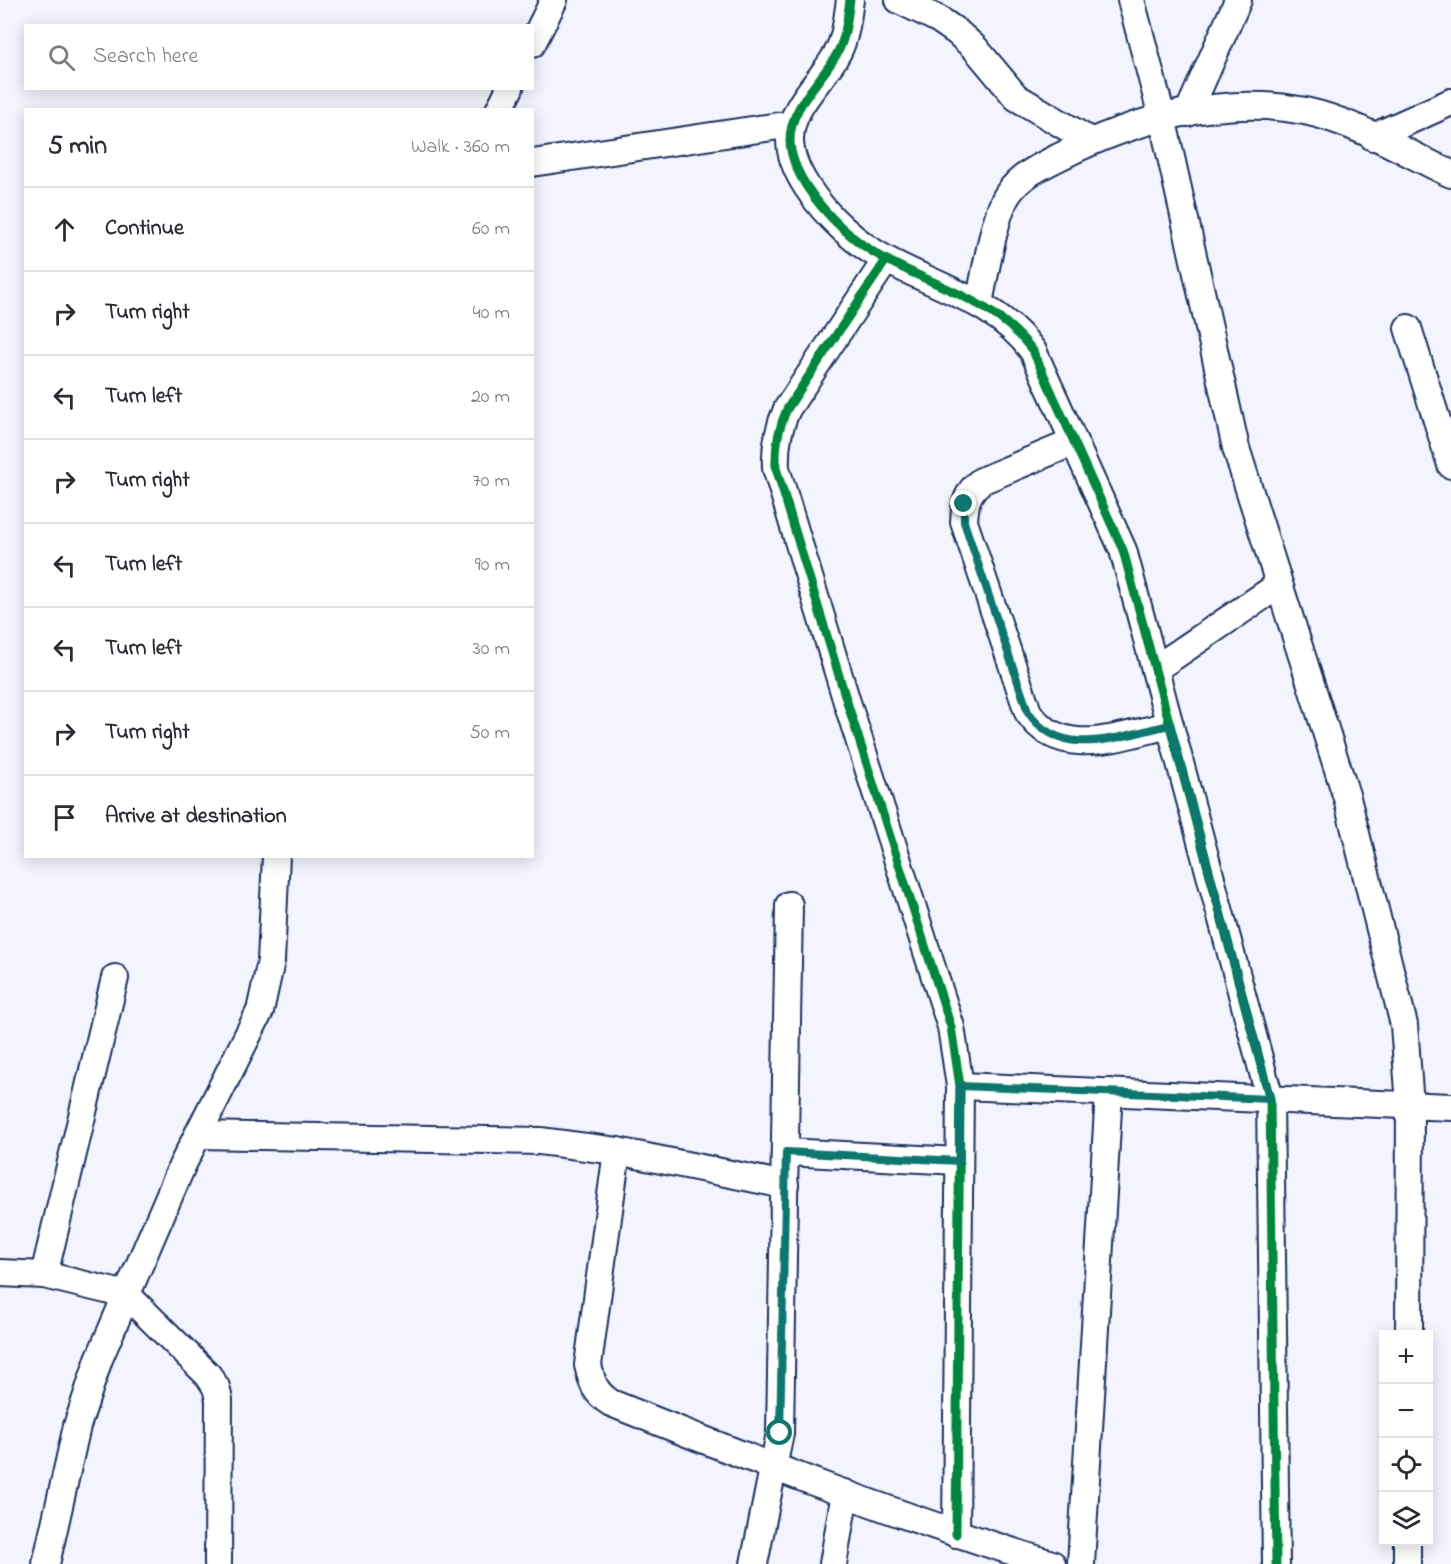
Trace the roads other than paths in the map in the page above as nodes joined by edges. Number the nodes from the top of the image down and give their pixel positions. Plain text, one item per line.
1 (554, 0) edge
2 (850, 0) edge
3 (899, 0) edge
4 (1131, 0) edge
5 (1238, 0) edge
6 (534, 40) edge
7 (509, 90) edge
8 (1451, 102) edge
9 (501, 108) edge
10 (1188, 113) junction
11 (1162, 117) junction
12 (792, 124) junction
13 (1373, 137) junction
14 (1090, 141) junction
15 (534, 163) edge
16 (1451, 174) edge
17 (886, 260) junction
18 (979, 303) junction
19 (1408, 328) dead end
20 (1074, 442) junction
21 (1451, 465) edge
22 (1279, 585) junction
23 (1155, 669) junction
24 (1170, 725) junction
25 (276, 858) edge
26 (789, 905) dead end
27 (115, 978) dead end
28 (960, 1086) junction
29 (1109, 1092) junction
30 (1270, 1099) junction
31 (1410, 1105) junction
32 (1451, 1107) edge
33 (198, 1135) junction
34 (617, 1151) junction
35 (786, 1152) junction
36 (959, 1161) junction
37 (785, 1185) junction
38 (0, 1274) edge
39 (44, 1275) junction
40 (127, 1295) junction
41 (1409, 1330) edge
42 (773, 1468) junction
43 (845, 1493) junction
44 (956, 1534) junction
45 (1407, 1546) edge
46 (46, 1564) edge
47 (218, 1564) edge
48 (754, 1564) edge
49 (833, 1564) edge
50 (1053, 1564) edge
51 (1082, 1564) edge
52 (1276, 1564) edge
53 (1407, 1564) edge

1 - 6 street
2 - 12 street
3 - 14 street
4 - 11 street
5 - 10 street
7 - 9 street
8 - 13 street
10 - 11 street
10 - 13 street
11 - 14 street
11 - 22 street
12 - 15 street
12 - 17 street
13 - 16 street
14 - 18 street
17 - 18 street
17 - 28 street
18 - 20 street
19 - 21 street
20 - 23 street
20 - 24 street
22 - 23 street
22 - 31 street
23 - 24 street
24 - 30 street
25 - 33 street
26 - 35 street
27 - 39 street
28 - 29 street
28 - 36 street
29 - 30 street
29 - 51 street
30 - 31 street
30 - 52 street
31 - 32 street
31 - 41 street
33 - 34 street
33 - 40 street
34 - 37 street
34 - 42 street
35 - 36 street
35 - 37 street
36 - 44 street
37 - 42 street
38 - 39 street
39 - 40 street
40 - 46 street
40 - 47 street
42 - 43 street
42 - 48 street
43 - 44 street
43 - 49 street
44 - 50 street
45 - 53 street

